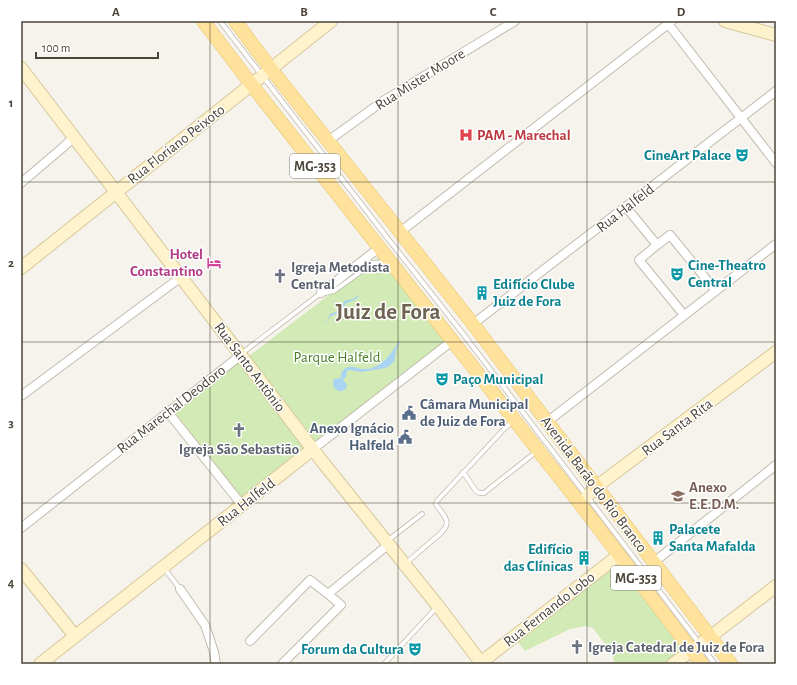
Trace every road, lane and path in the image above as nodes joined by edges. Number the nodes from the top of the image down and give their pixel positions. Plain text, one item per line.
1 (203, 21) edge
2 (220, 21) edge
3 (235, 21) edge
4 (331, 21) edge
5 (515, 21) edge
6 (725, 21) edge
7 (669, 22) edge
8 (776, 35) edge
9 (21, 68) edge
10 (267, 72) junction
11 (25, 81) edge
12 (252, 84) junction
13 (776, 91) edge
14 (741, 118) junction
15 (74, 137) junction
16 (328, 141) junction
17 (776, 163) edge
18 (21, 183) edge
19 (116, 191) junction
20 (626, 206) junction
21 (400, 232) junction
22 (776, 244) edge
23 (657, 245) junction
24 (379, 248) junction
25 (21, 268) edge
26 (399, 272) junction
27 (181, 277) junction
28 (716, 291) junction
29 (321, 293) junction
30 (684, 315) junction
31 (473, 324) junction
32 (452, 341) junction
33 (776, 352) edge
34 (241, 355) junction
35 (21, 396) edge
36 (168, 412) junction
37 (514, 420) junction
38 (547, 422) junction
39 (313, 449) junction
40 (538, 450) junction
41 (776, 466) edge
42 (463, 472) junction
43 (596, 487) junction
44 (584, 500) junction
45 (242, 505) junction
46 (422, 514) dead end
47 (21, 528) edge
48 (387, 542) junction
49 (619, 555) junction
50 (654, 562) junction
51 (405, 564) junction
52 (163, 566) junction
53 (21, 569) edge
54 (776, 586) edge
55 (180, 589) joint
56 (328, 594) junction
57 (438, 606) junction
58 (75, 636) junction
59 (250, 640) dead end
60 (701, 644) junction
61 (40, 664) edge
62 (216, 664) edge
63 (282, 664) edge
64 (384, 664) edge
65 (480, 664) edge
66 (673, 664) edge
67 (702, 664) edge
68 (715, 664) edge
69 (731, 664) edge

1 - 12 main road, Avenida Barão do Rio Branco / MG-353
2 - 10 lane, Avenida Barão do Rio Branco
3 - 10 main road, Avenida Barão do Rio Branco
4 - 10 street, Rua Floriano Peixoto
5 - 16 street, Rua Mister Moore
6 - 8 street
7 - 14 street
7 - 21 street
9 - 11 street, Rua Santo Antônio
10 - 12 street, Rua Floriano Peixoto
10 - 16 main road, Avenida Barão do Rio Branco
10 - 44 lane, Avenida Barão do Rio Branco
11 - 15 street, Rua Santo Antônio
12 - 19 street, Rua Floriano Peixoto
12 - 24 main road, Avenida Barão do Rio Branco / MG-353
13 - 14 street, Rua Halfeld
14 - 17 street
14 - 20 street, Rua Halfeld
15 - 18 street
15 - 19 street, Rua Santo Antônio
16 - 21 main road, Avenida Barão do Rio Branco
19 - 25 street, Rua Floriano Peixoto
19 - 27 street, Rua Santo Antônio
20 - 23 street
20 - 31 street, Rua Halfeld
21 - 31 main road, Avenida Barão do Rio Branco
22 - 28 street
23 - 28 street
23 - 30 street
24 - 26 main road, Avenida Barão do Rio Branco / MG-353
24 - 29 street, Rua Marechal Deodoro
26 - 29 lane
26 - 32 main road, Avenida Barão do Rio Branco / MG-353
27 - 34 street, Rua Santo Antônio
27 - 35 street
28 - 30 street
29 - 34 lane, Rua Marechal Deodoro
30 - 38 street
31 - 38 main road, Avenida Barão do Rio Branco
32 - 37 main road, Avenida Barão do Rio Branco / MG-353
32 - 39 street, Rua Halfeld
33 - 43 street, Rua Santa Rita
34 - 36 street, Rua Marechal Deodoro
34 - 39 street, Rua Santo Antônio
36 - 45 street
36 - 47 street, Rua Marechal Deodoro
37 - 40 main road, Avenida Barão do Rio Branco / MG-353
37 - 42 lane
38 - 43 main road, Avenida Barão do Rio Branco
39 - 45 street, Rua Halfeld
39 - 48 street, Rua Santo Antônio
40 - 42 lane
40 - 44 main road, Avenida Barão do Rio Branco / MG-353
41 - 50 street
42 - 51 lane
43 - 44 street, Rua Santa Rita
43 - 50 main road, Avenida Barão do Rio Branco
44 - 49 main road, Avenida Barão do Rio Branco / MG-353
44 - 60 lane, Avenida Barão do Rio Branco
45 - 52 street, Rua Halfeld
46 - 48 lane
48 - 51 street, Rua Santo Antônio
48 - 56 street
49 - 60 main road, Avenida Barão do Rio Branco / MG-353
49 - 65 street, Rua Fernando Lobo
50 - 60 main road, Avenida Barão do Rio Branco
51 - 57 street, Rua Santo Antônio
52 - 55 lane
52 - 58 street, Rua Halfeld
53 - 58 street
54 - 60 street
55 - 62 street
56 - 59 street
56 - 63 street
57 - 64 lane
57 - 65 street, Rua Santo Antônio
58 - 61 street, Rua Halfeld
60 - 66 street
60 - 67 main road, Avenida Barão do Rio Branco / MG-353
60 - 68 lane, Avenida Barão do Rio Branco
60 - 69 main road, Avenida Barão do Rio Branco

